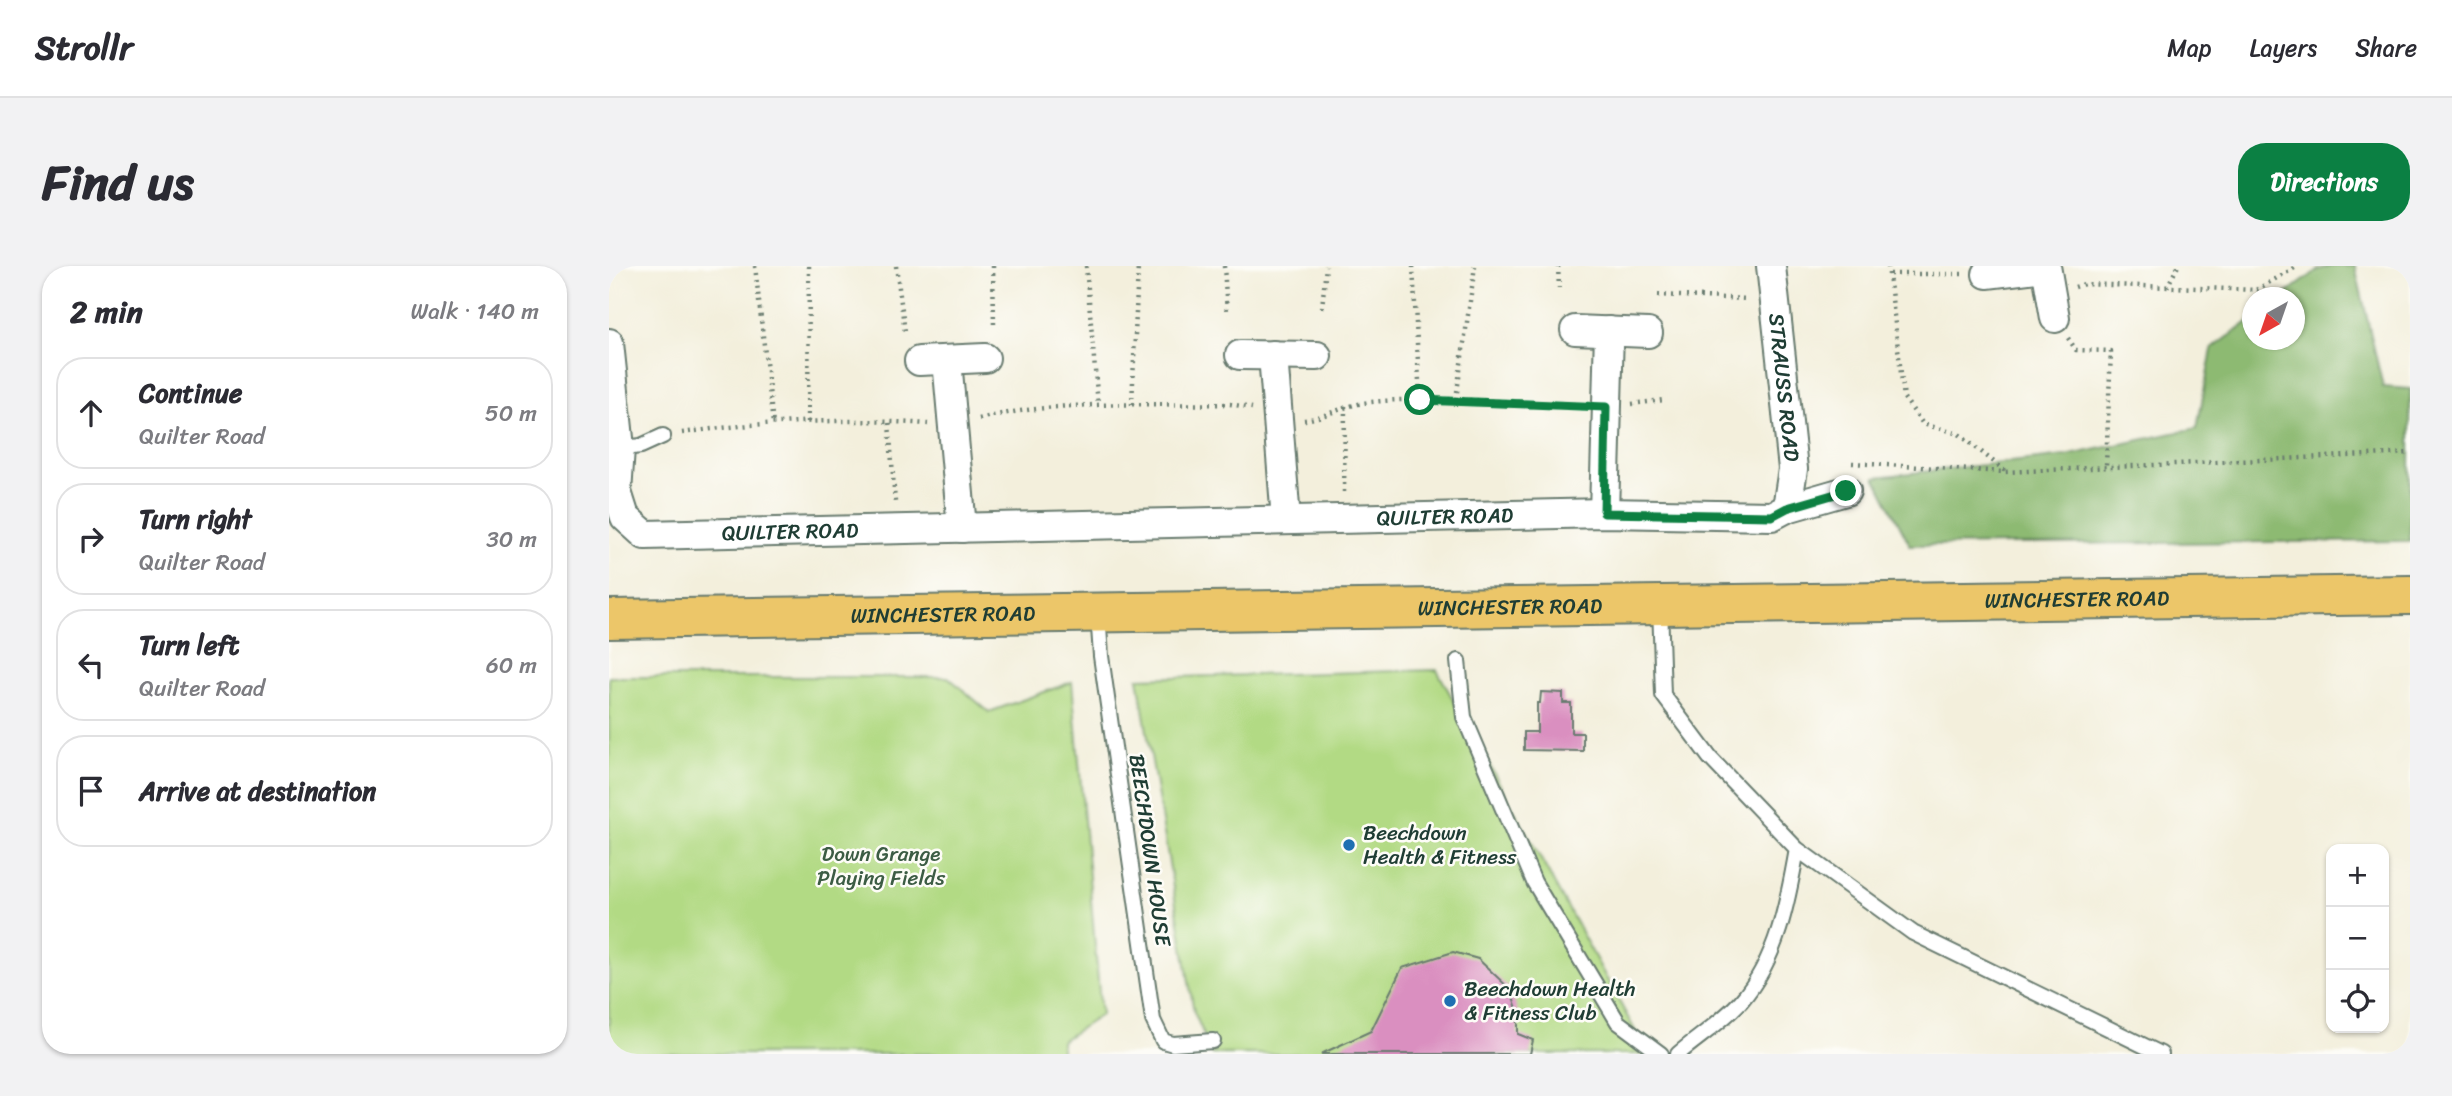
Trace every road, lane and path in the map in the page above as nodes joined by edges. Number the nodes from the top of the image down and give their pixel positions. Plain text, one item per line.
1 (755, 266) edge
2 (809, 266) edge
3 (896, 266) edge
4 (993, 266) edge
5 (1086, 266) edge
6 (1138, 266) edge
7 (1224, 266) edge
8 (1326, 266) edge
9 (1413, 266) edge
10 (1475, 266) edge
11 (1558, 266) edge
12 (1771, 266) edge
13 (1888, 266) edge
14 (2178, 266) edge
15 (2298, 266) edge
16 (2046, 267) edge
17 (1890, 274) junction
18 (1987, 274) joint
19 (2167, 287) junction
20 (1559, 288) dead end
21 (1658, 295) dead end
22 (1756, 300) dead end
23 (2052, 307) junction
24 (1322, 308) dead end
25 (1227, 312) dead end
26 (994, 326) dead end
27 (1575, 330) dead end
28 (1609, 331) junction
29 (905, 332) dead end
30 (1648, 332) dead end
31 (609, 343) edge
32 (1240, 355) dead end
33 (1273, 355) junction
34 (1317, 356) dead end
35 (985, 358) dead end
36 (1456, 399) junction
37 (1420, 400) junction
38 (1663, 400) dead end
39 (1098, 405) junction
40 (1132, 405) junction
41 (1345, 406) junction
42 (1606, 407) junction
43 (1278, 416) junction
44 (808, 422) junction
45 (889, 422) junction
46 (773, 424) junction
47 (954, 424) junction
48 (663, 436) joint
49 (615, 449) edge
50 (2410, 453) edge
51 (1850, 463) dead end
52 (2106, 465) junction
53 (2005, 472) junction
54 (1846, 491) dead end
55 (1344, 495) dead end
56 (1787, 508) junction
57 (896, 513) dead end
58 (1604, 513) junction
59 (617, 520) edge
60 (1286, 520) junction
61 (963, 528) junction
62 (2410, 595) edge
63 (1660, 604) junction
64 (1098, 613) junction
65 (609, 619) edge
66 (1458, 661) dead end
67 (1797, 849) junction
68 (1213, 1041) dead end
69 (1661, 1054) edge
70 (1678, 1054) edge
71 (2161, 1054) edge

1 - 46 path
2 - 44 path
3 - 29 path
4 - 26 path
5 - 39 path
6 - 40 path
7 - 25 path
8 - 24 path
9 - 37 path
10 - 36 path
11 - 20 path
12 - 56 street, STRAUSS ROAD
13 - 17 path
14 - 19 path
15 - 19 path
16 - 18 street
16 - 23 street
17 - 18 path
17 - 53 path
19 - 23 path
21 - 22 path
23 - 52 path
27 - 28 street
28 - 30 street
28 - 42 street
31 - 49 street, QUILTER ROAD
32 - 33 street
33 - 34 street
33 - 43 street
35 - 47 street
36 - 37 path
36 - 42 path
37 - 41 path
38 - 42 path
39 - 40 path
39 - 47 path
40 - 43 path
41 - 43 path
41 - 55 path
42 - 58 street
43 - 60 street
44 - 45 path
44 - 46 path
45 - 47 path
45 - 57 path
46 - 48 path
47 - 61 street
48 - 49 lane
49 - 59 street, QUILTER ROAD
50 - 52 path
51 - 53 path
52 - 53 path
54 - 56 street, QUILTER ROAD
56 - 58 street, QUILTER ROAD
58 - 60 street, QUILTER ROAD
59 - 61 street, QUILTER ROAD
60 - 61 street, QUILTER ROAD
62 - 63 main road, WINCHESTER ROAD
63 - 64 main road, WINCHESTER ROAD
63 - 67 lane
64 - 65 main road, WINCHESTER ROAD
64 - 68 lane, BEECHDOWN HOUSE
66 - 69 lane
67 - 70 lane
67 - 71 lane

